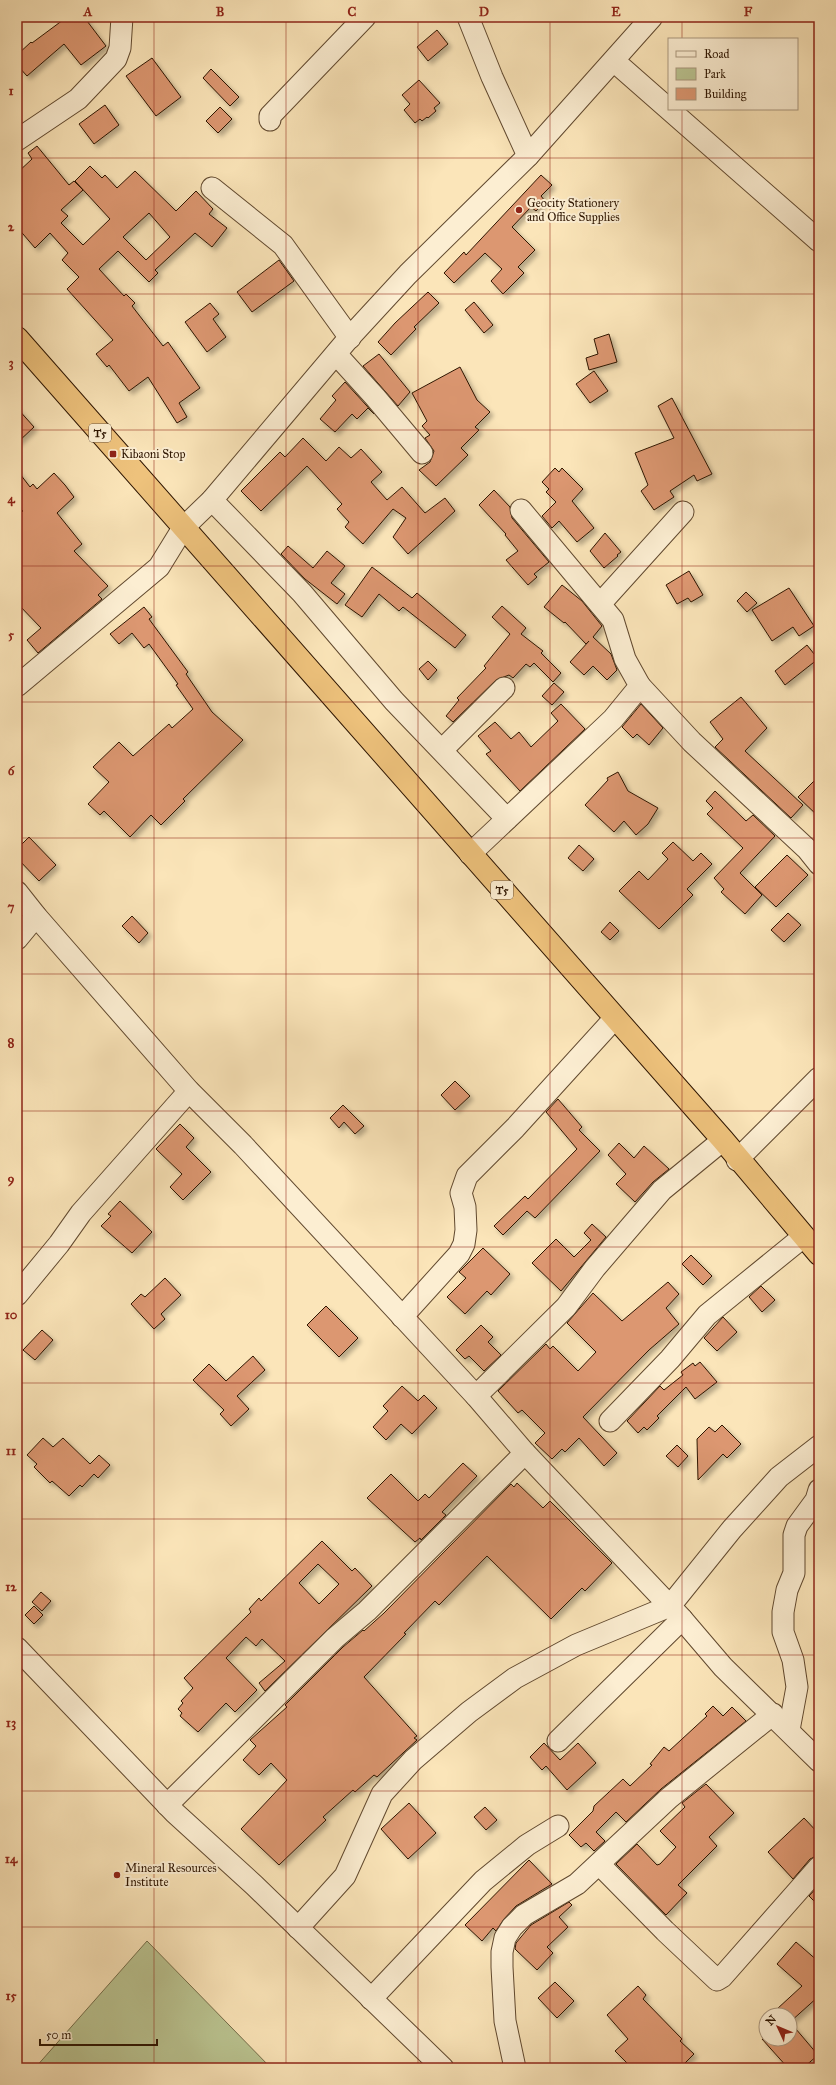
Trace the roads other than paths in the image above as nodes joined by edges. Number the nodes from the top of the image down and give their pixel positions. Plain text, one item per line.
1 (122, 17) edge
2 (365, 17) edge
3 (468, 17) edge
4 (652, 17) edge
5 (614, 61) junction
6 (668, 108) edge
7 (670, 110) edge
8 (270, 120) dead end
9 (17, 140) edge
10 (528, 156) junction
11 (212, 188) dead end
12 (819, 241) edge
13 (17, 338) edge
14 (350, 338) junction
15 (336, 354) junction
16 (422, 454) dead end
17 (212, 500) junction
18 (521, 510) dead end
19 (683, 512) dead end
20 (184, 528) junction
21 (600, 604) junction
22 (17, 686) edge
23 (640, 686) junction
24 (504, 688) dead end
25 (442, 750) junction
26 (507, 819) junction
27 (470, 854) junction
28 (819, 864) edge
29 (17, 892) edge
30 (36, 916) junction
31 (17, 939) edge
32 (615, 1018) junction
33 (819, 1078) edge
34 (189, 1091) junction
35 (723, 1140) junction
36 (737, 1160) junction
37 (803, 1237) junction
38 (819, 1254) edge
39 (17, 1295) edge
40 (402, 1316) junction
41 (476, 1396) junction
42 (610, 1421) dead end
43 (819, 1446) edge
44 (524, 1453) junction
45 (819, 1490) edge
46 (676, 1612) junction
47 (17, 1648) edge
48 (773, 1714) junction
49 (789, 1730) junction
50 (558, 1741) dead end
51 (819, 1761) edge
52 (167, 1805) junction
53 (558, 1826) dead end
54 (599, 1864) junction
55 (819, 1867) edge
56 (298, 1928) junction
57 (372, 1999) junction
58 (444, 2068) edge
59 (515, 2068) edge

1 - 9 street
2 - 8 street
3 - 10 street
4 - 5 street
5 - 6 street
5 - 10 street
7 - 12 street
10 - 14 street
11 - 14 street
13 - 20 highway, T5
14 - 15 street
15 - 16 street
15 - 17 street
17 - 20 street
17 - 25 street
18 - 21 street
19 - 21 street
20 - 22 street
20 - 27 highway, T5
21 - 23 street
23 - 26 street
23 - 28 street
24 - 25 street
25 - 26 street
26 - 27 street
27 - 32 highway, T5
29 - 30 street
30 - 31 street
30 - 34 street
32 - 35 highway, T5
32 - 40 street
33 - 36 street
34 - 39 street
34 - 40 street
35 - 36 highway, T5
35 - 41 street
36 - 37 highway, T5
37 - 38 highway, T5
37 - 42 street
40 - 41 street
41 - 44 street
43 - 46 street
44 - 46 street
44 - 52 street
45 - 49 street
46 - 48 street
46 - 50 street
46 - 56 street
47 - 52 street
48 - 49 street
48 - 54 street
49 - 51 street
52 - 56 street
53 - 57 street
54 - 55 street
54 - 59 street
56 - 57 street
57 - 58 street

